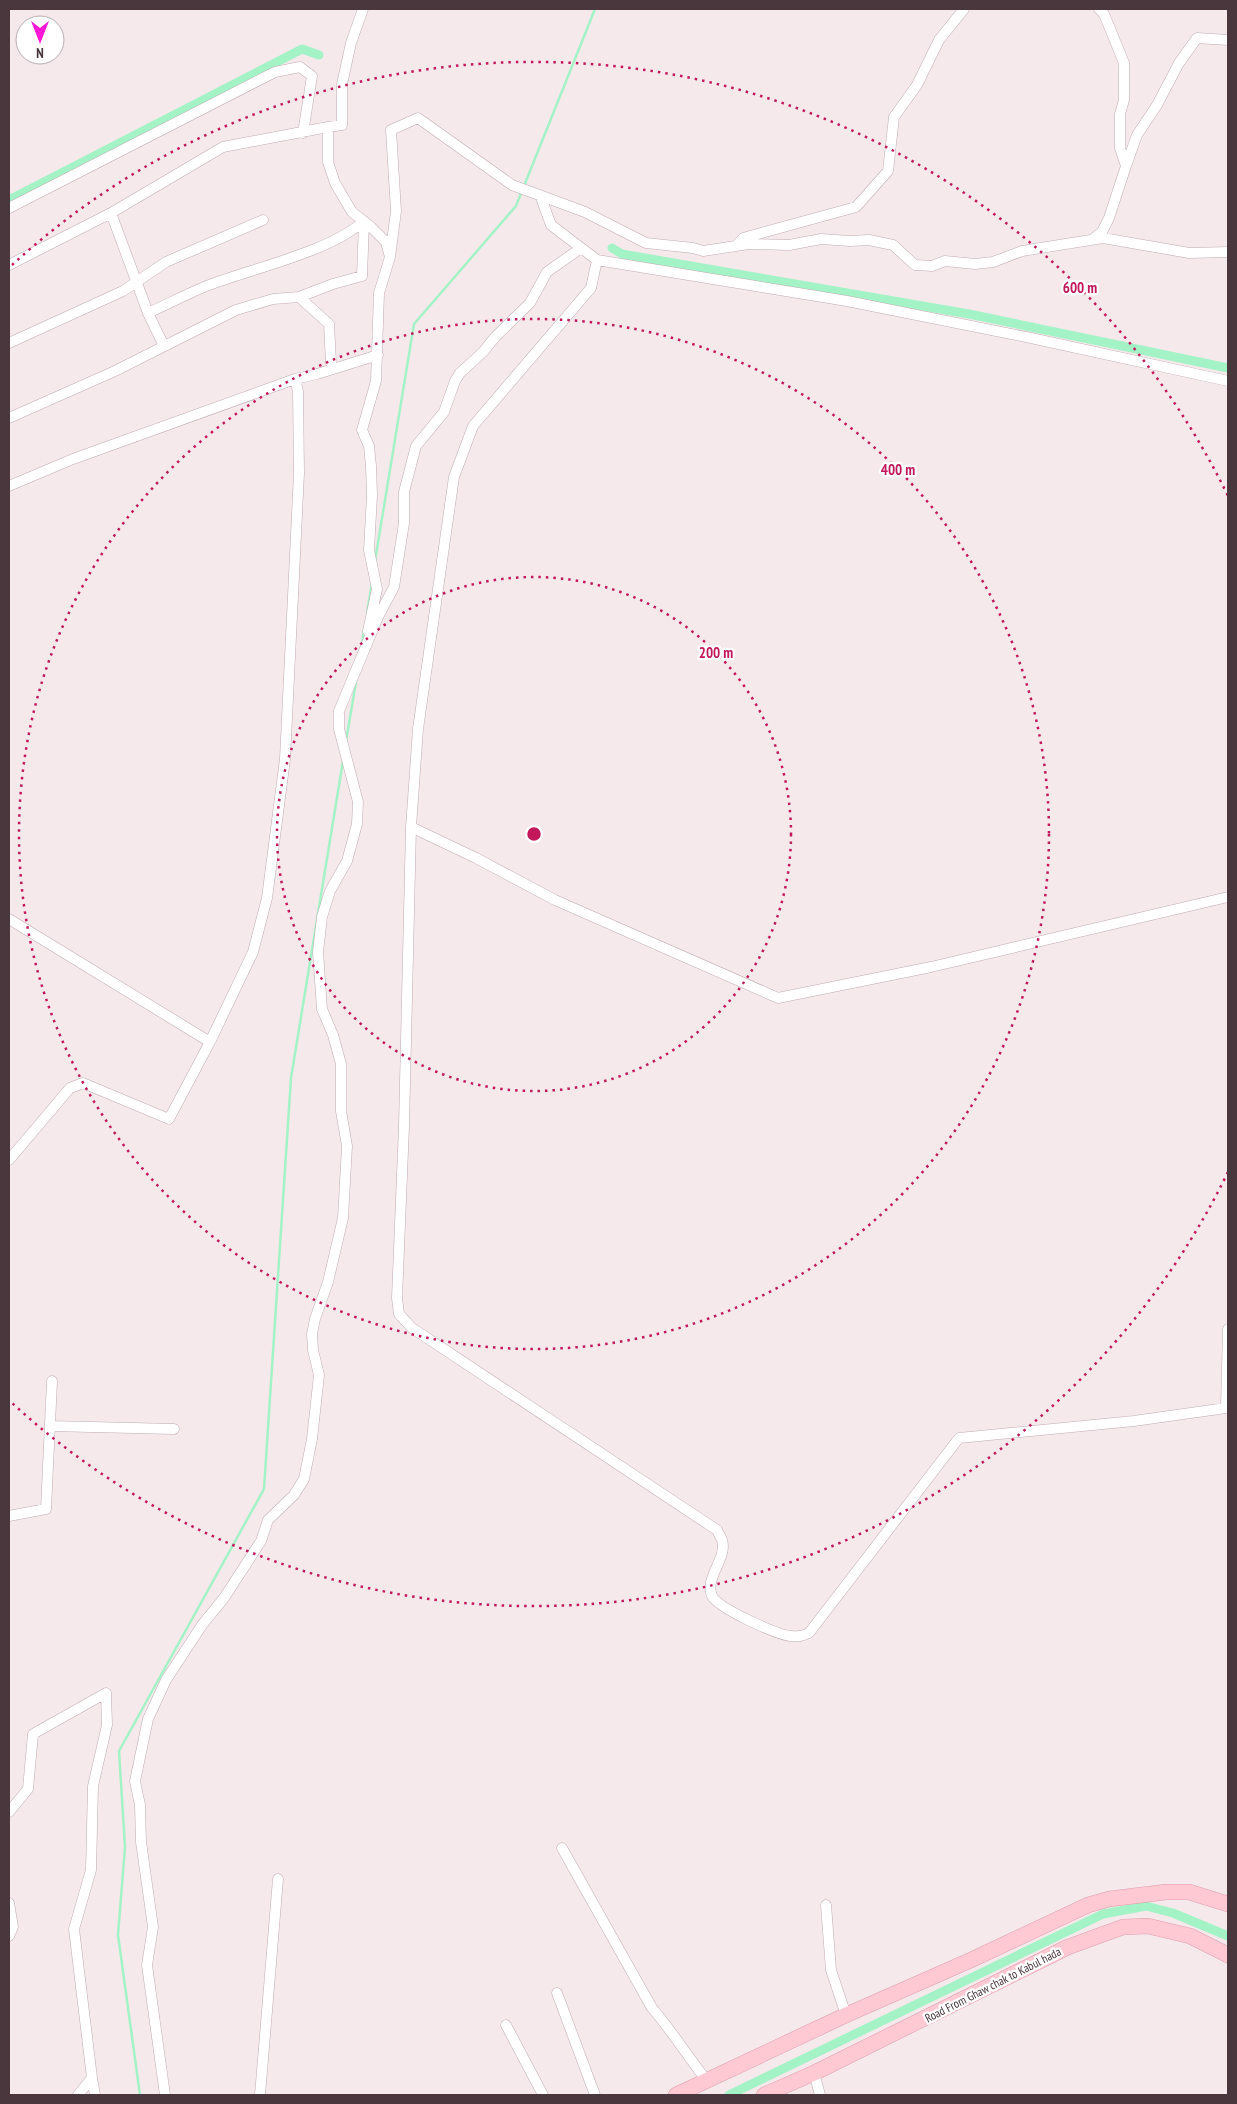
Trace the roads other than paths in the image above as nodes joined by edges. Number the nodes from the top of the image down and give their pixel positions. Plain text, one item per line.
1 (363, 9) edge
2 (964, 9) edge
3 (1099, 9) edge
4 (1228, 40) edge
5 (328, 127) junction
6 (303, 132) junction
7 (1126, 166) junction
8 (540, 195) junction
9 (9, 208) edge
10 (111, 214) junction
11 (262, 220) dead end
12 (364, 221) junction
13 (1092, 239) junction
14 (736, 246) junction
15 (581, 248) junction
16 (1228, 252) edge
17 (390, 258) junction
18 (597, 260) junction
19 (9, 265) edge
20 (135, 283) junction
21 (299, 297) junction
22 (148, 313) junction
23 (9, 343) edge
24 (164, 346) junction
25 (378, 355) junction
26 (334, 368) junction
27 (295, 378) junction
28 (1228, 381) edge
29 (9, 418) edge
30 (9, 486) edge
31 (366, 645) junction
32 (411, 827) junction
33 (1228, 897) edge
34 (9, 919) edge
35 (210, 1042) junction
36 (9, 1160) edge
37 (1228, 1330) edge
38 (52, 1380) dead end
39 (50, 1426) junction
40 (174, 1429) dead end
41 (9, 1516) edge
42 (9, 1812) edge
43 (562, 1848) dead end
44 (278, 1879) dead end
45 (9, 1903) edge
46 (1228, 1904) edge
47 (826, 1905) dead end
48 (9, 1936) edge
49 (1228, 1955) edge
50 (557, 1993) dead end
51 (846, 2015) junction
52 (506, 2025) dead end
53 (814, 2074) junction
54 (92, 2078) junction
55 (707, 2081) junction
56 (78, 2095) edge
57 (95, 2095) edge
58 (165, 2095) edge
59 (260, 2095) edge
60 (543, 2095) edge
61 (595, 2095) edge
62 (676, 2095) edge
63 (764, 2095) edge
64 (820, 2095) edge

1 - 5 street
2 - 14 street
3 - 7 street
4 - 7 street
5 - 6 street
5 - 12 street
6 - 9 street
6 - 10 street
7 - 13 street
8 - 14 street
8 - 15 street
8 - 17 street
10 - 19 street
10 - 20 street
11 - 20 street
12 - 17 street
12 - 21 street
12 - 22 street
13 - 14 street
13 - 16 street
15 - 18 street
15 - 31 street
17 - 25 street
18 - 28 street
18 - 32 street
20 - 22 street
20 - 23 street
21 - 24 street
21 - 26 street
22 - 24 street
24 - 29 street
25 - 26 street
25 - 31 street
26 - 27 street
27 - 30 street
27 - 35 street
31 - 58 street
32 - 33 street
32 - 37 street
34 - 35 street
35 - 36 street
38 - 39 street
39 - 40 street
39 - 41 street
42 - 54 street
43 - 55 street
44 - 59 street
45 - 48 street
46 - 51 street
47 - 51 street
49 - 53 street, Road From Ghaw chak to Kabul hada
50 - 61 street
51 - 55 street
52 - 60 street
53 - 63 street, Road From Ghaw chak to Kabul hada
53 - 64 street
54 - 56 street
54 - 57 street
55 - 62 street

